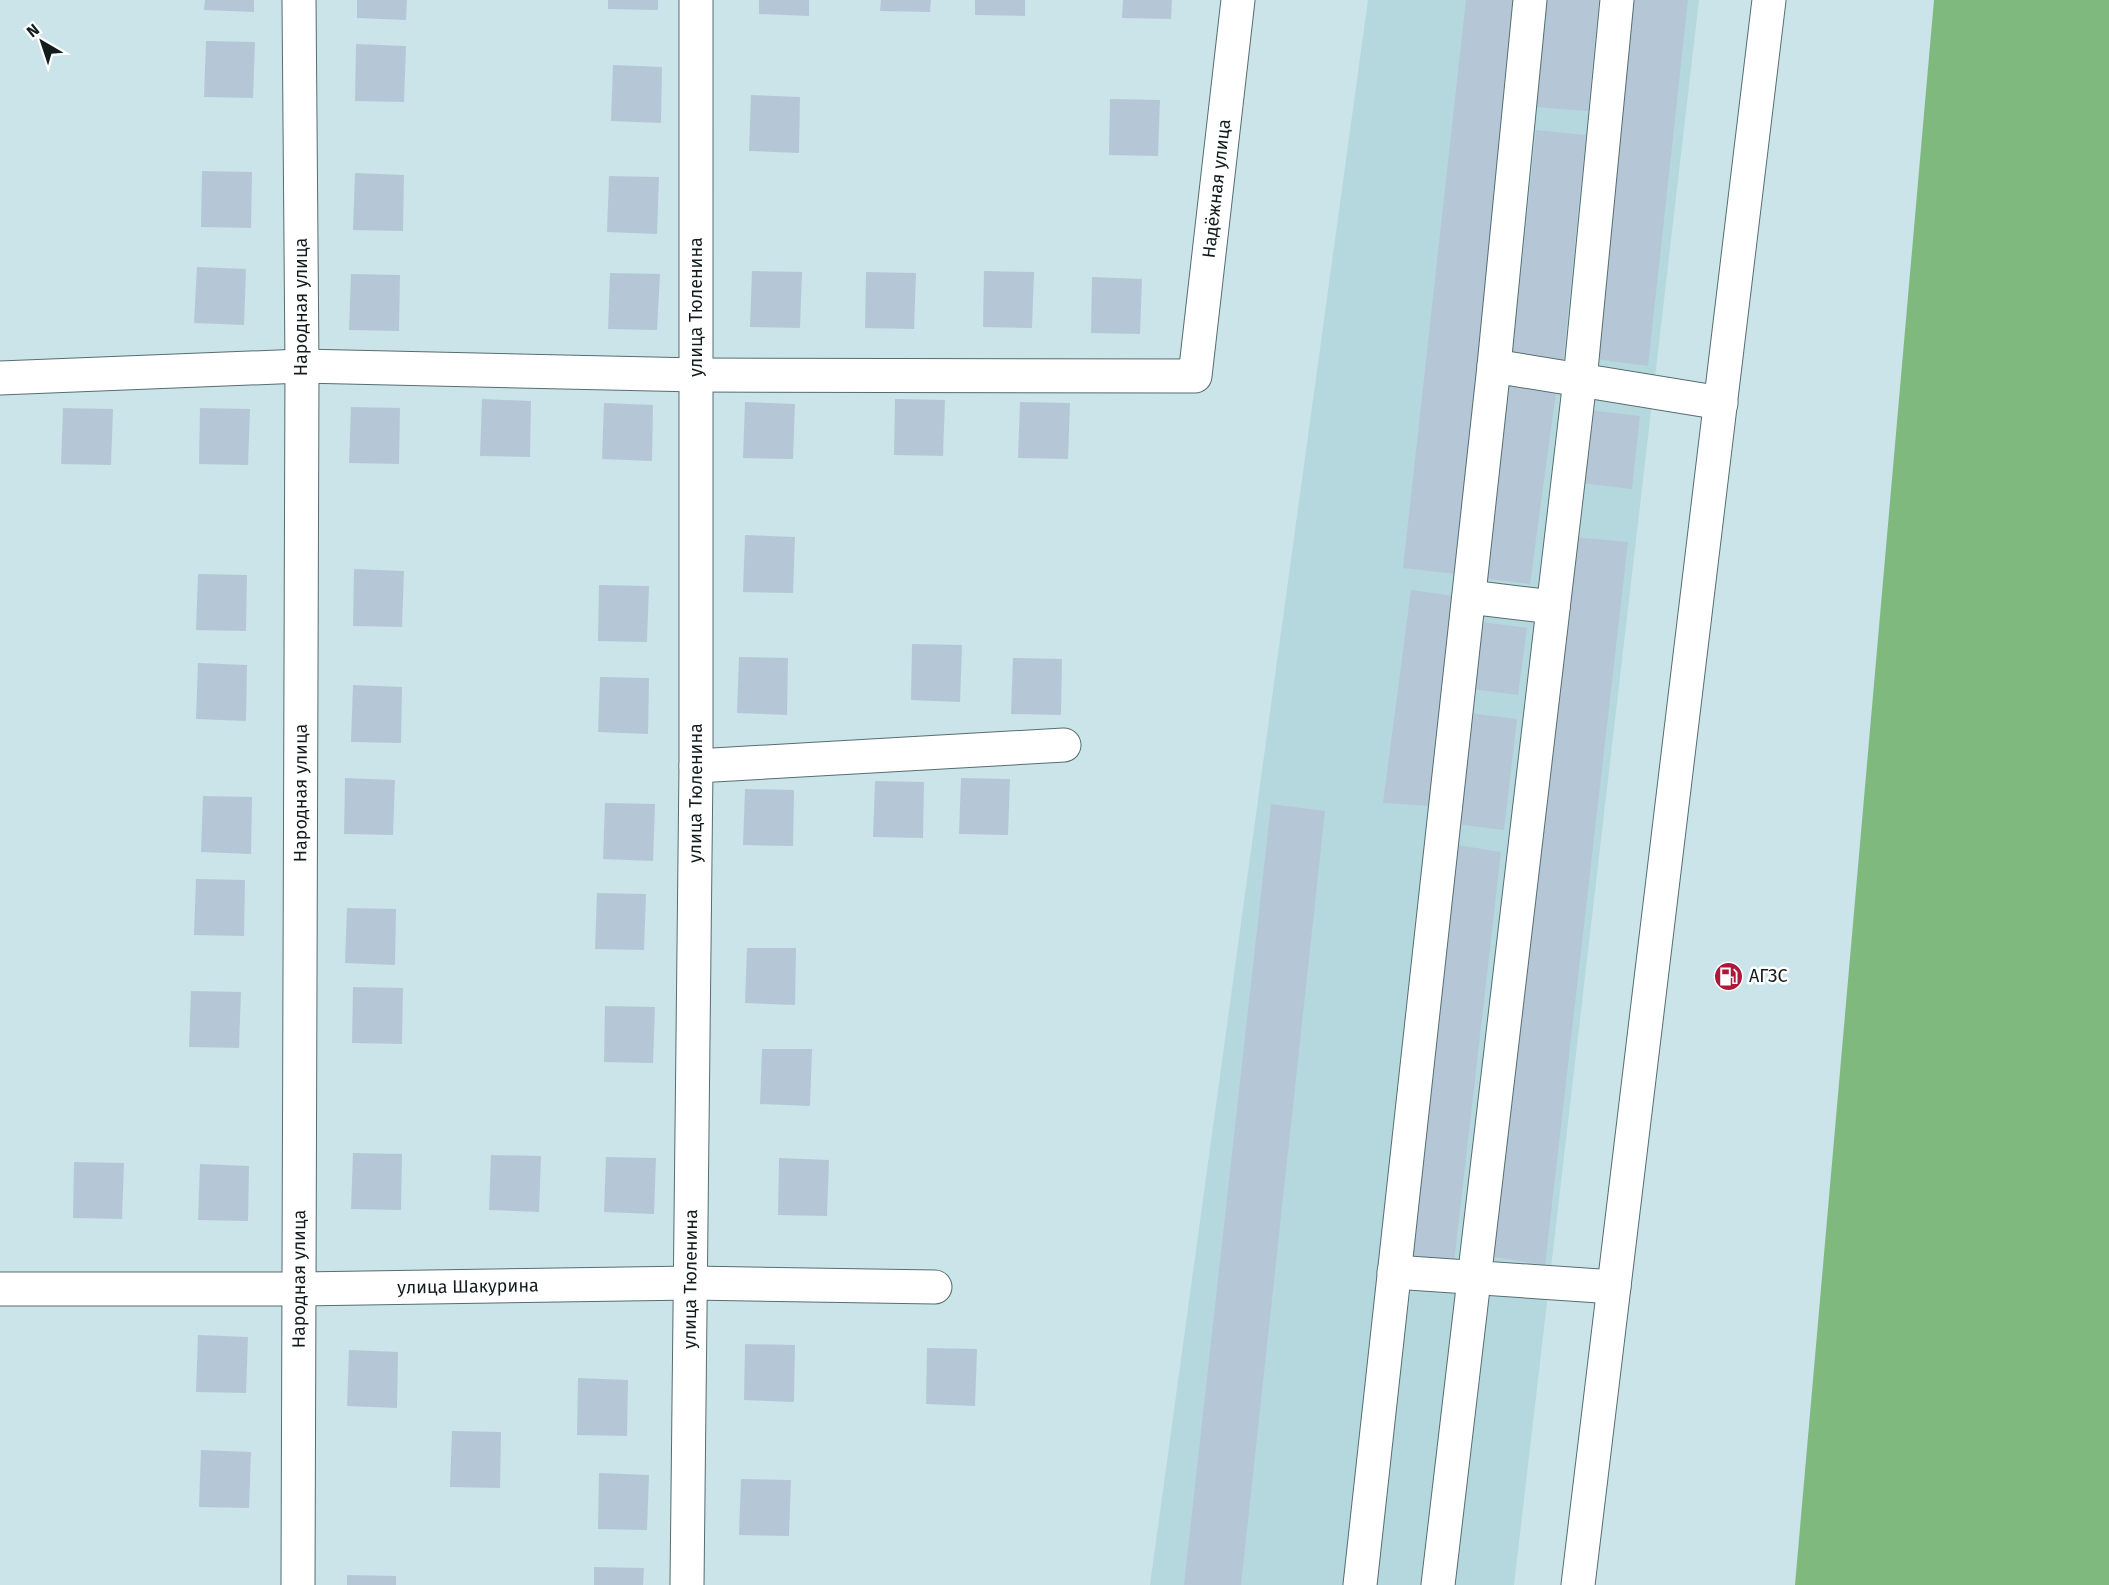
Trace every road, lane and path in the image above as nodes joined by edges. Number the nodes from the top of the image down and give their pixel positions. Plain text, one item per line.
1 (299, 0) edge
2 (696, 0) edge
3 (1238, 0) edge
4 (1530, 0) edge
5 (1617, 0) edge
6 (1769, 0) edge
7 (302, 366) junction
8 (1494, 366) junction
9 (697, 375) junction
10 (0, 378) edge
11 (1580, 380) junction
12 (1721, 403) junction
13 (1469, 597) junction
14 (1553, 607) junction
15 (1064, 746) dead end
16 (696, 766) junction
17 (1394, 1272) junction
18 (1474, 1276) junction
19 (692, 1282) junction
20 (935, 1287) dead end
21 (1614, 1287) junction
22 (0, 1289) edge
23 (300, 1289) junction
24 (298, 1585) edge
25 (687, 1585) edge
26 (1360, 1585) edge
27 (1438, 1585) edge
28 (1578, 1585) edge

1 - 7 street, Народная улица
2 - 9 street, улица Тюленина
3 - 9 street, Надёжная улица
4 - 8 street
5 - 11 street
6 - 12 street
7 - 9 street
7 - 10 street
7 - 23 street, Народная улица
8 - 11 street
8 - 13 street
9 - 16 street, улица Тюленина
11 - 12 street
11 - 14 street
12 - 21 street
13 - 14 street
13 - 17 street
14 - 18 street
15 - 16 street
16 - 19 street, улица Тюленина
17 - 18 street
17 - 26 street
18 - 21 street
18 - 27 street
19 - 20 street, улица Шакурина
19 - 23 street, улица Шакурина
19 - 25 street, улица Тюленина
21 - 28 street
22 - 23 street, улица Шакурина
23 - 24 street, Народная улица

